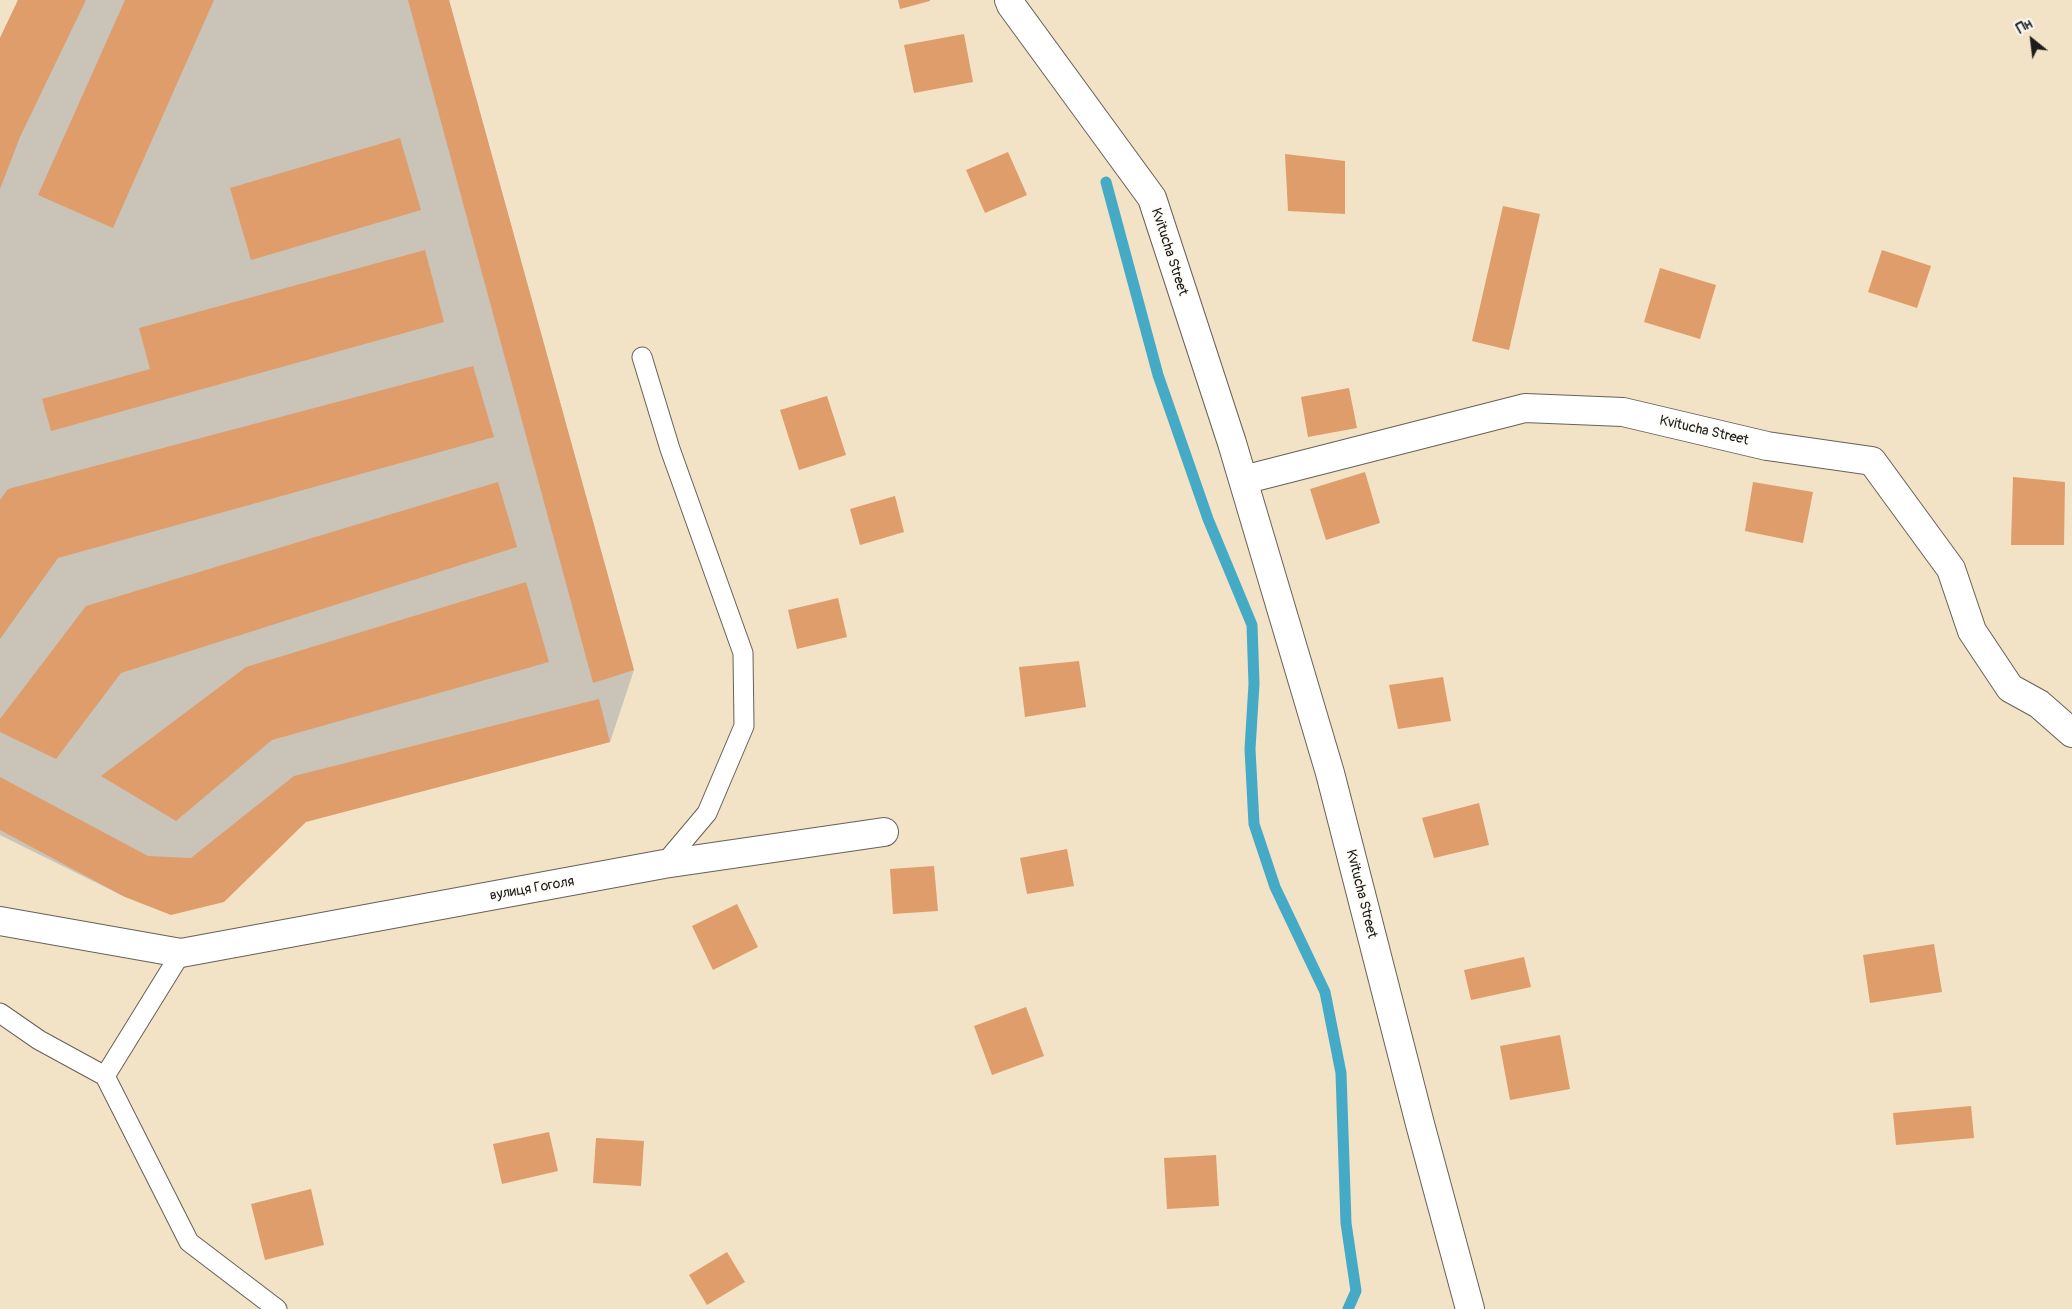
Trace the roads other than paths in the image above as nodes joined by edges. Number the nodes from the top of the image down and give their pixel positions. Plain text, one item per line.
1 (1009, 0) edge
2 (642, 357) dead end
3 (1243, 480) junction
4 (2039, 704) junction
5 (2072, 715) edge
6 (2072, 733) edge
7 (884, 832) dead end
8 (664, 864) junction
9 (0, 921) edge
10 (181, 954) junction
11 (0, 1013) edge
12 (105, 1076) junction
13 (277, 1309) edge
14 (1470, 1309) edge

1 - 3 street, Kvitucha Street
2 - 8 lane
3 - 4 street, Kvitucha Street
3 - 14 street, Kvitucha Street
4 - 5 street, Kvitucha Street
4 - 6 street, Kvitucha Street
7 - 8 street, вулиця Гоголя
8 - 10 street, вулиця Гоголя
9 - 10 street
10 - 12 lane
11 - 12 lane
12 - 13 lane

